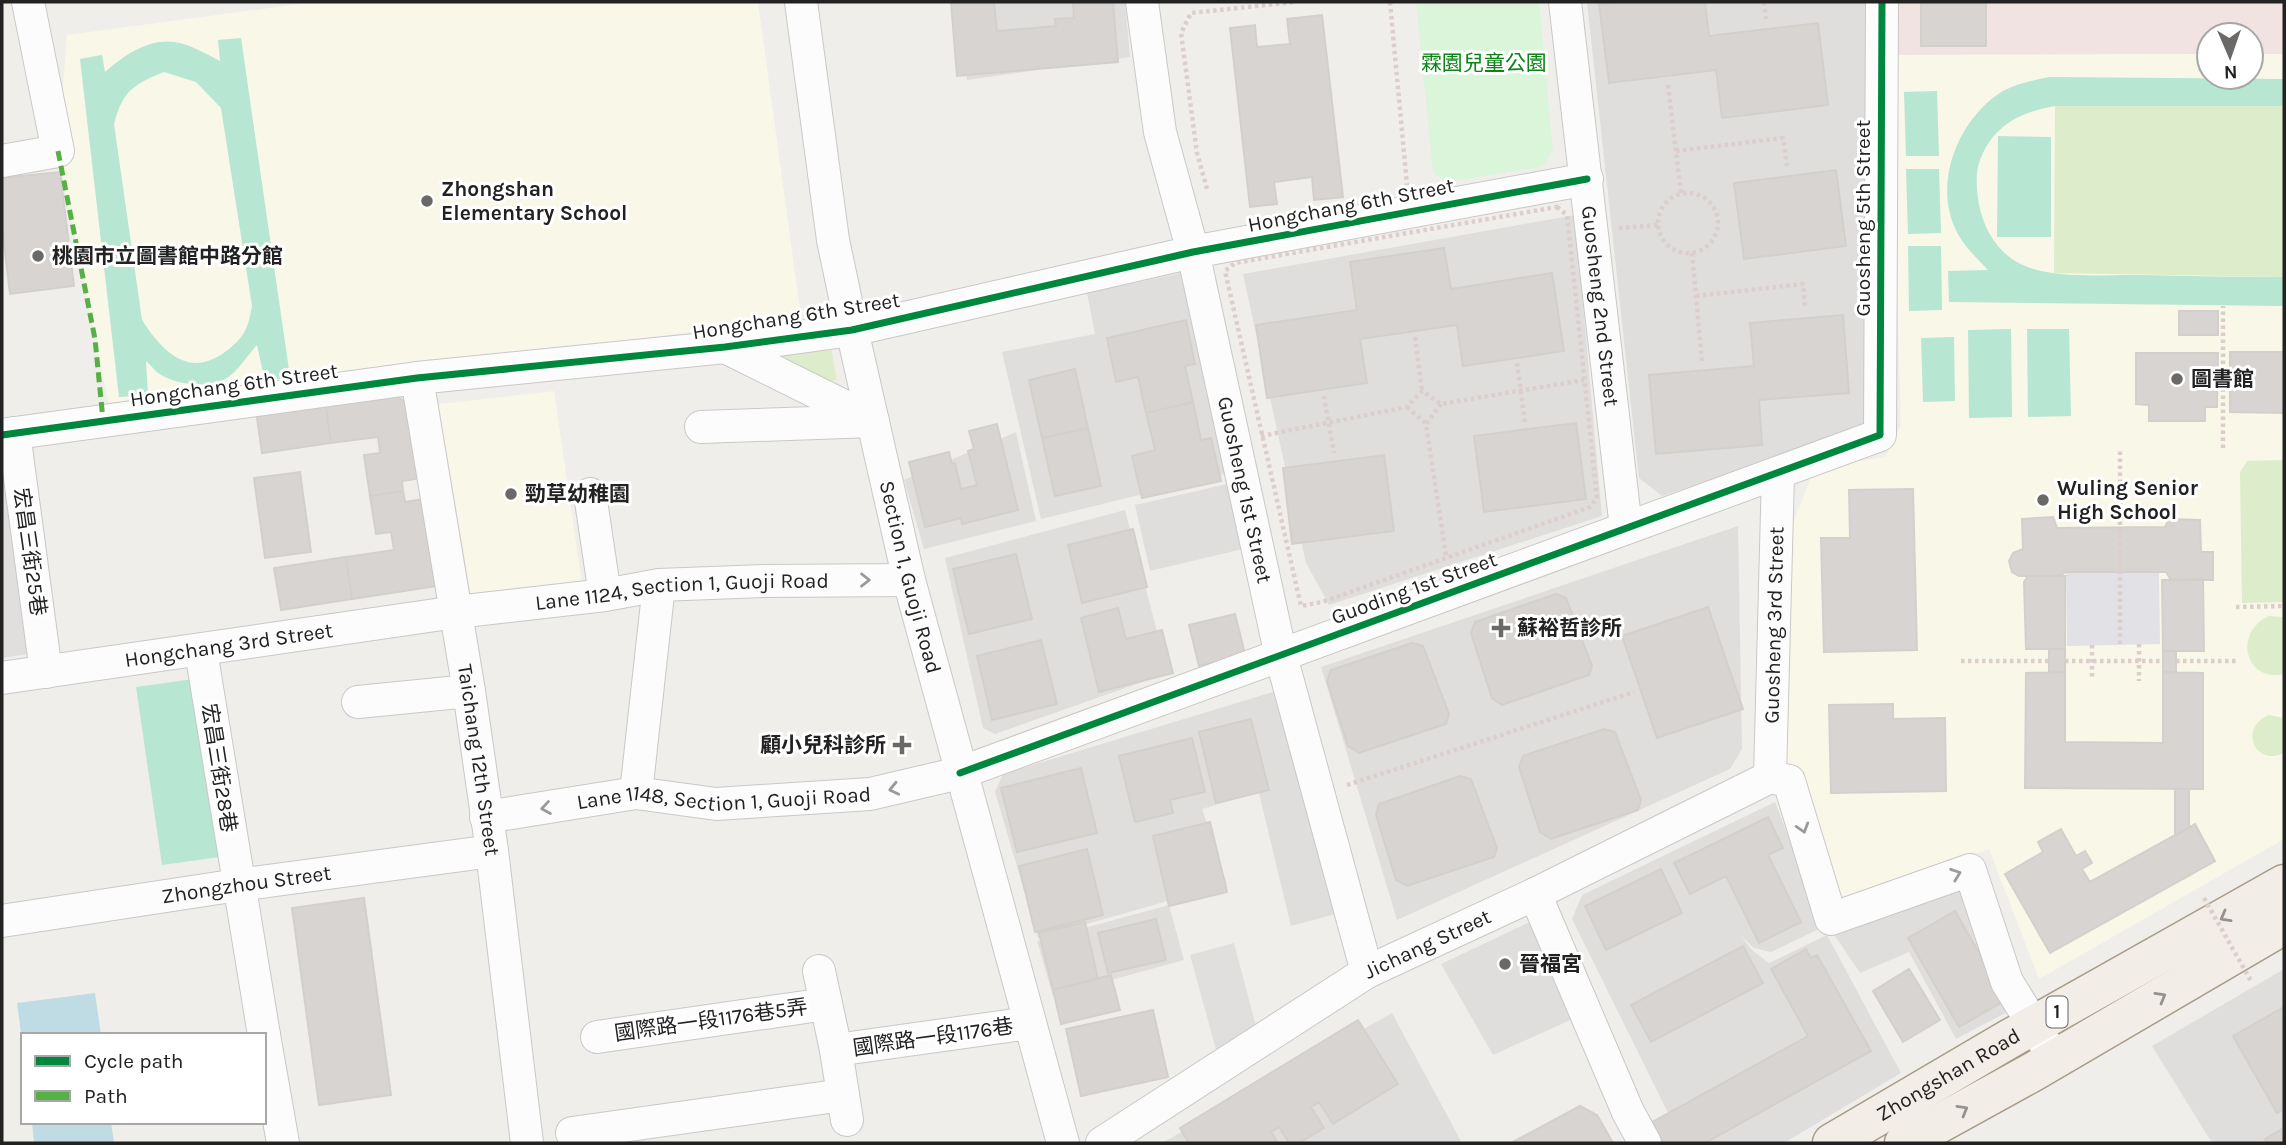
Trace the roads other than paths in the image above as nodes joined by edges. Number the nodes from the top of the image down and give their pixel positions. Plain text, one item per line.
1 (29, 2) edge
2 (801, 2) edge
3 (1142, 2) edge
4 (1565, 2) edge
5 (1882, 2) edge
6 (2, 162) edge
7 (1587, 179) junction
8 (1193, 252) junction
9 (852, 330) junction
10 (725, 347) junction
11 (417, 378) junction
12 (873, 421) junction
13 (701, 427) dead end
14 (8, 434) edge
15 (1880, 435) joint
16 (1779, 473) junction
17 (590, 494) dead end
18 (1626, 528) junction
19 (909, 580) junction
20 (660, 585) junction
21 (605, 595) junction
22 (456, 612) junction
23 (201, 651) junction
24 (1282, 656) junction
25 (46, 672) junction
26 (2, 678) edge
27 (469, 691) junction
28 (358, 702) dead end
29 (960, 773) junction
30 (1770, 777) junction
31 (636, 793) junction
32 (486, 817) junction
33 (492, 851) junction
34 (2284, 884) edge
35 (238, 885) junction
36 (1535, 894) junction
37 (2, 921) edge
38 (2284, 925) edge
39 (819, 971) dead end
40 (1367, 972) junction
41 (826, 1004) junction
42 (1030, 1023) junction
43 (2033, 1026) junction
44 (264, 1033) edge
45 (597, 1037) dead end
46 (266, 1046) edge
47 (836, 1050) junction
48 (2055, 1059) junction
49 (572, 1133) dead end
50 (283, 1143) edge
51 (527, 1143) edge
52 (1063, 1143) edge
53 (1102, 1143) edge
54 (1645, 1143) edge
55 (1832, 1143) edge
56 (1904, 1143) edge

1 - 6 street
2 - 9 street, Section 1, Guoji Road
3 - 8 street, Guosheng 1st Street
4 - 7 street, Guosheng 2nd Street
5 - 15 street, Guosheng 5th Street
7 - 8 street, Hongchang 6th Street
7 - 18 street, Guosheng 2nd Street
8 - 9 street, Hongchang 6th Street
8 - 24 street, Guosheng 1st Street
9 - 10 street, Hongchang 6th Street
9 - 12 street, Section 1, Guoji Road
10 - 11 street, Hongchang 6th Street
10 - 12 street
11 - 14 street, Hongchang 6th Street
11 - 22 street, Taichang 12th Street
12 - 13 street
12 - 19 street, Section 1, Guoji Road
14 - 25 street, 宏昌三街25巷
15 - 16 street, Guoding 1st Street
16 - 18 street, Guoding 1st Street
16 - 30 street, Guosheng 3rd Street
17 - 21 street
18 - 24 street, Guoding 1st Street
20 -> 19 street, Lane 1124, Section 1, Guoji Road
19 - 29 street, Section 1, Guoji Road
20 - 21 street, Lane 1124, Section 1, Guoji Road
20 - 31 street
21 - 22 street, Lane 1124, Section 1, Guoji Road
22 - 23 street, Hongchang 3rd Street
22 - 27 street, Taichang 12th Street
23 - 25 street, Hongchang 3rd Street
23 - 35 street, 宏昌三街28巷
24 - 29 street, Guoding 1st Street
24 - 40 street, Guosheng 1st Street
25 - 26 street, Hongchang 3rd Street
27 - 28 street
27 - 32 street, Taichang 12th Street
29 -> 31 street, Lane 1148, Section 1, Guoji Road
29 - 42 street, Section 1, Guoji Road
30 - 36 street, Jichang Street
30 -> 43 street
31 -> 32 street, Lane 1148, Section 1, Guoji Road
32 - 33 street, Taichang 12th Street
33 - 35 street, Zhongzhou Street
33 - 51 street, Taichang 12th Street
34 -> 43 main road, Zhongshan Road / 1
35 - 37 street, Zhongzhou Street
35 - 44 street, 宏昌三街28巷
36 - 40 street, Jichang Street
36 - 54 street
48 -> 38 main road, Zhongshan Road / 1
39 - 41 street
40 - 53 street, Jichang Street
41 - 45 street, 國際路一段1176巷5弄
41 - 47 street
42 - 47 street, 國際路一段1176巷
42 - 52 street, Section 1, Guoji Road
43 - 48 street
43 - 55 main road, Zhongshan Road / 1
46 - 50 street, 宏昌三街28巷
47 - 49 street
56 -> 48 main road, Zhongshan Road / 1

